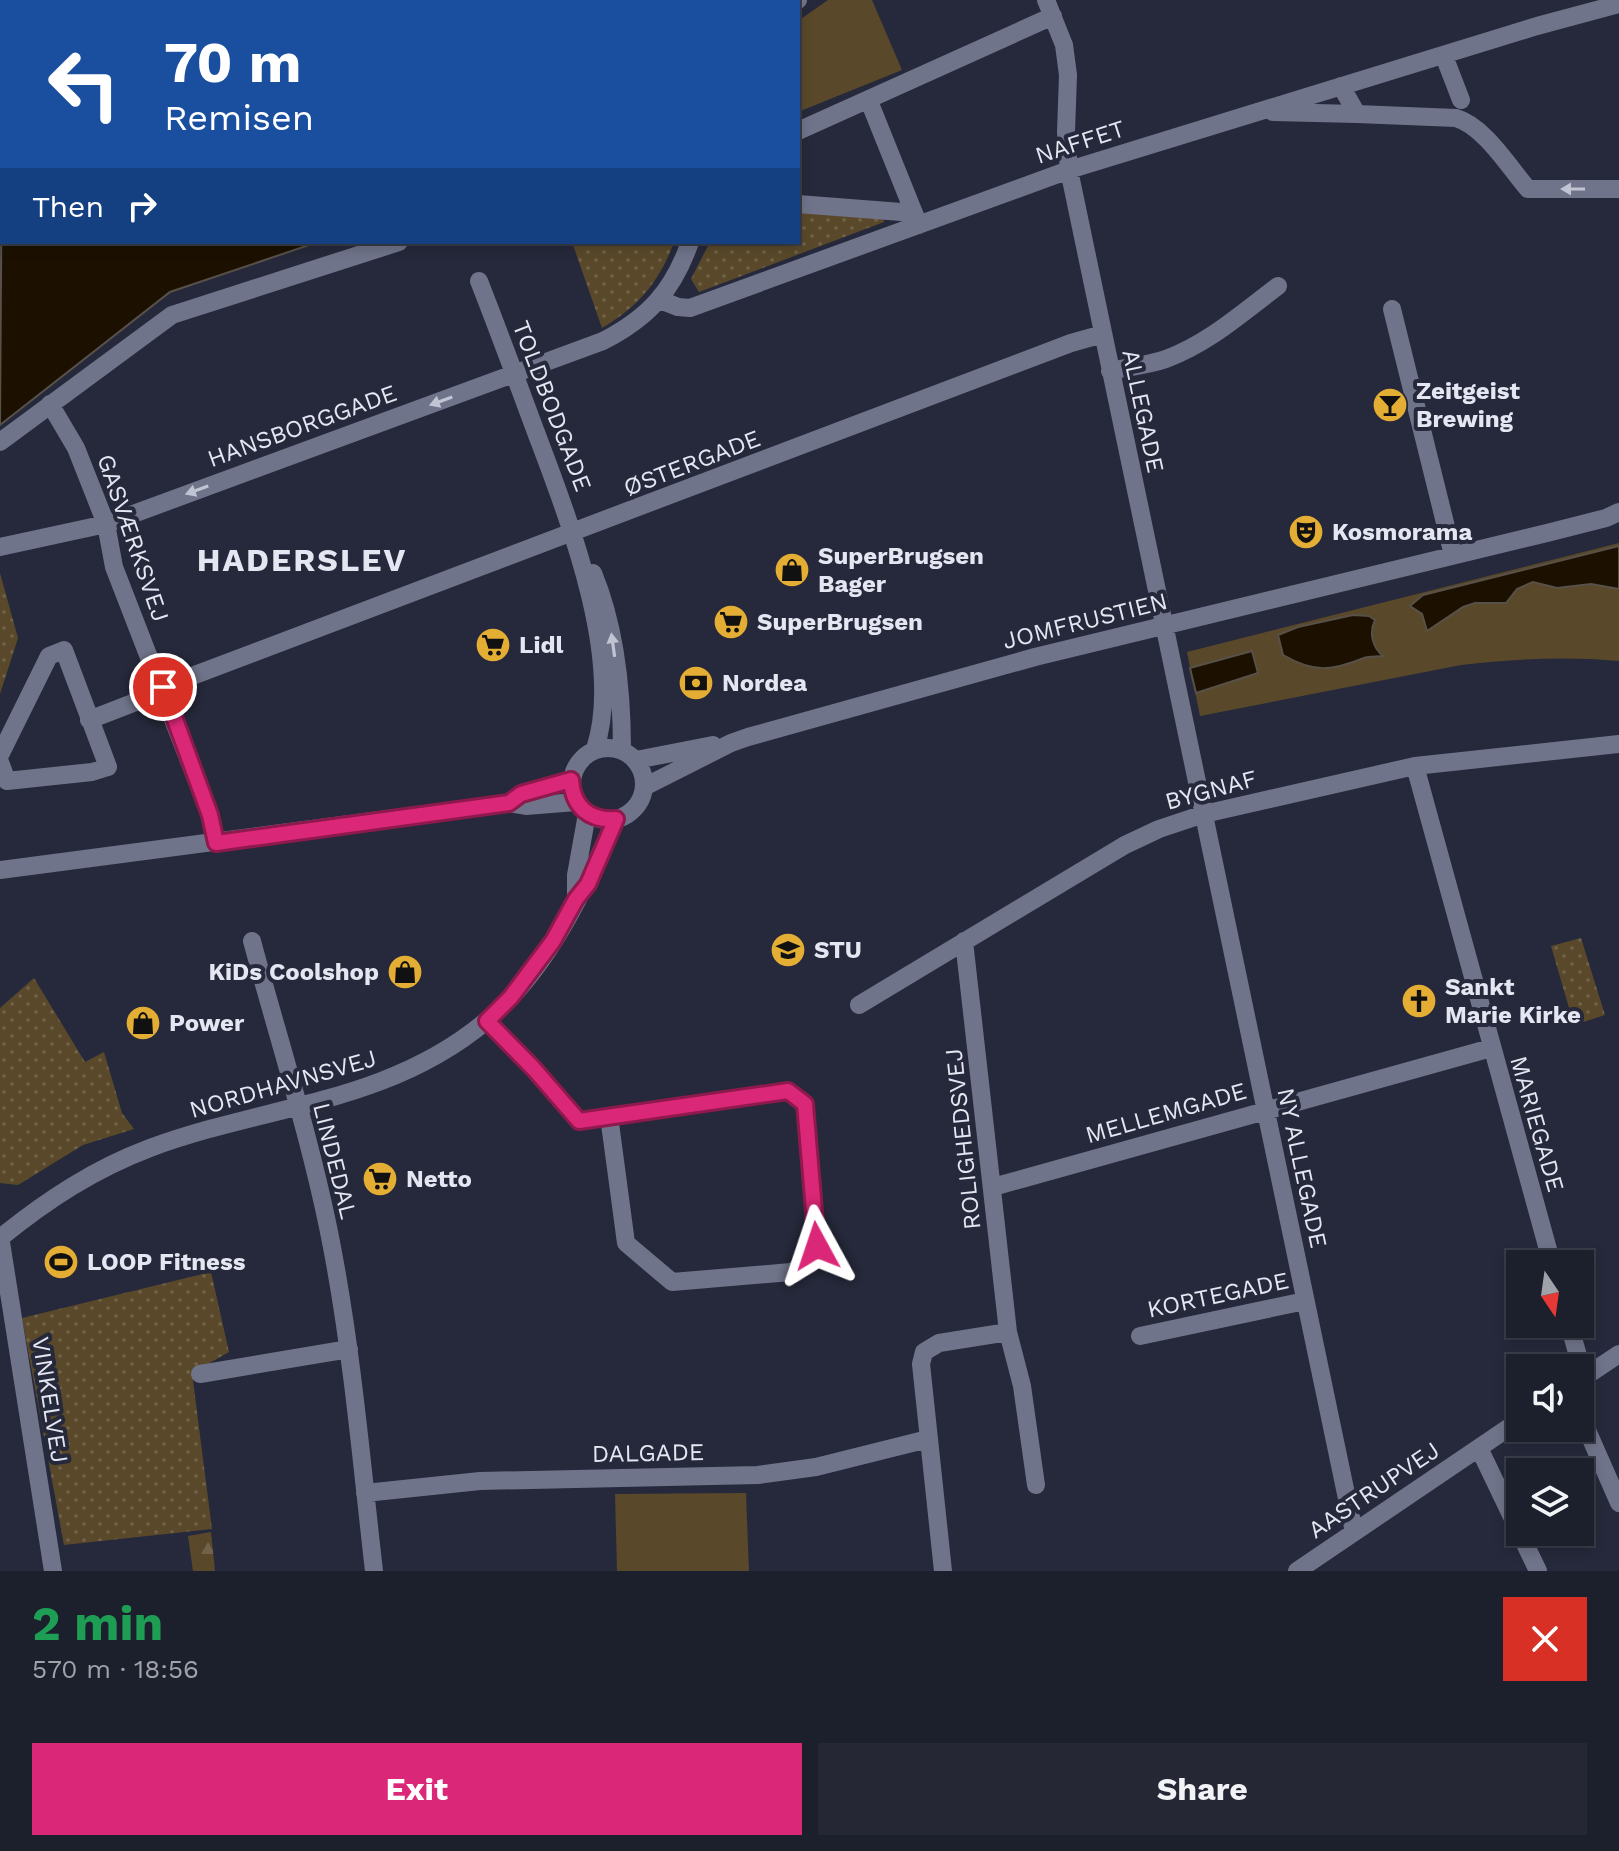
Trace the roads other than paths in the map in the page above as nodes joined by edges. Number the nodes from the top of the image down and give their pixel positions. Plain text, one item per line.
1 (1618, 4) edge
2 (1050, 8) edge
3 (1444, 56) junction
4 (1341, 86) junction
5 (1461, 100) dead end
6 (869, 101) junction
7 (1258, 112) junction
8 (1357, 114) junction
9 (800, 130) edge
10 (1069, 170) junction
11 (1619, 189) edge
12 (800, 204) edge
13 (916, 219) junction
14 (393, 244) edge
15 (689, 244) edge
16 (479, 281) dead end
17 (1278, 286) dead end
18 (660, 300) junction
19 (1392, 309) dead end
20 (1103, 334) junction
21 (1110, 371) junction
22 (515, 374) junction
23 (50, 404) junction
24 (0, 442) edge
25 (1615, 516) edge
26 (106, 524) junction
27 (576, 541) junction
28 (0, 547) edge
29 (1453, 555) junction
30 (1164, 626) junction
31 (163, 689) junction
32 (89, 720) junction
33 (731, 743) junction
34 (1619, 744) edge
35 (595, 749) junction
36 (0, 755) edge
37 (629, 755) junction
38 (0, 762) edge
39 (1415, 766) junction
40 (571, 780) junction
41 (644, 787) junction
42 (509, 803) junction
43 (581, 808) junction
44 (1204, 814) junction
45 (616, 819) junction
46 (216, 843) junction
47 (0, 870) edge
48 (576, 899) junction
49 (252, 941) dead end
50 (964, 941) junction
51 (859, 1005) dead end
52 (487, 1021) junction
53 (1491, 1048) junction
54 (297, 1108) junction
55 (1266, 1110) junction
56 (609, 1116) junction
57 (993, 1187) junction
58 (0, 1237) edge
59 (1548, 1250) edge
60 (1305, 1301) junction
61 (1008, 1332) junction
62 (1140, 1336) dead end
63 (349, 1349) junction
64 (1619, 1354) edge
65 (1594, 1370) edge
66 (200, 1374) dead end
67 (1506, 1430) edge
68 (928, 1439) junction
69 (1592, 1442) edge
70 (1479, 1448) junction
71 (1036, 1485) dead end
72 (365, 1493) junction
73 (1619, 1503) edge
74 (1354, 1532) junction
75 (53, 1571) edge
76 (374, 1571) edge
77 (943, 1571) edge
78 (1297, 1571) edge
79 (1538, 1571) edge

1 - 3 street, NAFFET
2 - 6 street
2 - 10 street, ALLEGADE
3 - 4 street, NAFFET
3 - 5 street
4 - 7 street, NAFFET
4 - 8 street
6 - 9 street
6 - 13 street
7 - 8 street, NAFFET
7 - 10 street, NAFFET
11 -> 8 street, NAFFET
10 - 13 street, NAFFET
10 - 20 street, ALLEGADE
12 - 13 street
13 - 18 street, NAFFET
14 - 23 street
15 - 18 street, HANSBORGGADE
16 - 22 street, TOLDBODGADE
17 - 21 street
18 - 22 street, HANSBORGGADE
19 - 29 street
20 - 21 street, ALLEGADE
20 - 27 street, ØSTERGADE
21 - 30 street, ALLEGADE
22 -> 26 street, HANSBORGGADE
22 - 27 street, TOLDBODGADE
23 - 24 street
23 - 26 street, GASVÆRKSVEJ
25 - 29 street, JOMFRUSTIEN
26 - 28 street, HANSBORGGADE
26 - 31 street, GASVÆRKSVEJ
27 - 31 street, ØSTERGADE
27 - 35 street, TOLDBODGADE
37 -> 27 street, TOLDBODGADE
29 - 30 street, JOMFRUSTIEN
30 - 33 street, JOMFRUSTIEN
30 - 44 street, ALLEGADE
31 - 32 street
31 - 46 street, GASVÆRKSVEJ
32 - 36 street
32 - 38 street
33 - 37 street, JOMFRUSTIEN
33 - 41 street, JOMFRUSTIEN
34 - 39 street, BYGNAF
35 - 37 street
35 - 40 street
37 - 41 street
39 - 44 street, BYGNAF
39 - 53 street, MARIEGADE
40 - 42 street
40 - 43 street
41 - 45 street
42 - 43 street
42 - 46 street
43 - 45 street
43 - 48 street, NORDHAVNSVEJ
44 - 50 street, BYGNAF
44 - 55 street, NY ALLEGADE
45 - 48 street, NORDHAVNSVEJ
46 - 47 street
48 - 52 street, NORDHAVNSVEJ
49 - 54 street, LINDEDAL
50 - 51 street, BYGNAF
50 - 57 street, ROLIGHEDSVEJ
52 - 54 street, NORDHAVNSVEJ
52 - 56 street
53 - 55 street, MELLEMGADE
53 - 59 street, MARIEGADE
54 - 58 street, NORDHAVNSVEJ
54 - 63 street, LINDEDAL
55 - 57 street, MELLEMGADE
55 - 60 street, NY ALLEGADE
56 - 56 street
57 - 61 street, ROLIGHEDSVEJ
58 - 75 street, VINKELVEJ
60 - 62 street, KORTEGADE
60 - 74 street, NY ALLEGADE
61 - 68 street
61 - 71 street, ROLIGHEDSVEJ
63 - 66 street
63 - 72 street, LINDEDAL
64 - 65 street
67 - 70 street, AASTRUPVEJ
68 - 72 street, DALGADE
68 - 77 street
69 - 73 street
70 - 74 street, AASTRUPVEJ
70 - 79 street, AASTRUPVEJ
72 - 76 street, LINDEDAL
74 - 78 street, AASTRUPVEJ

